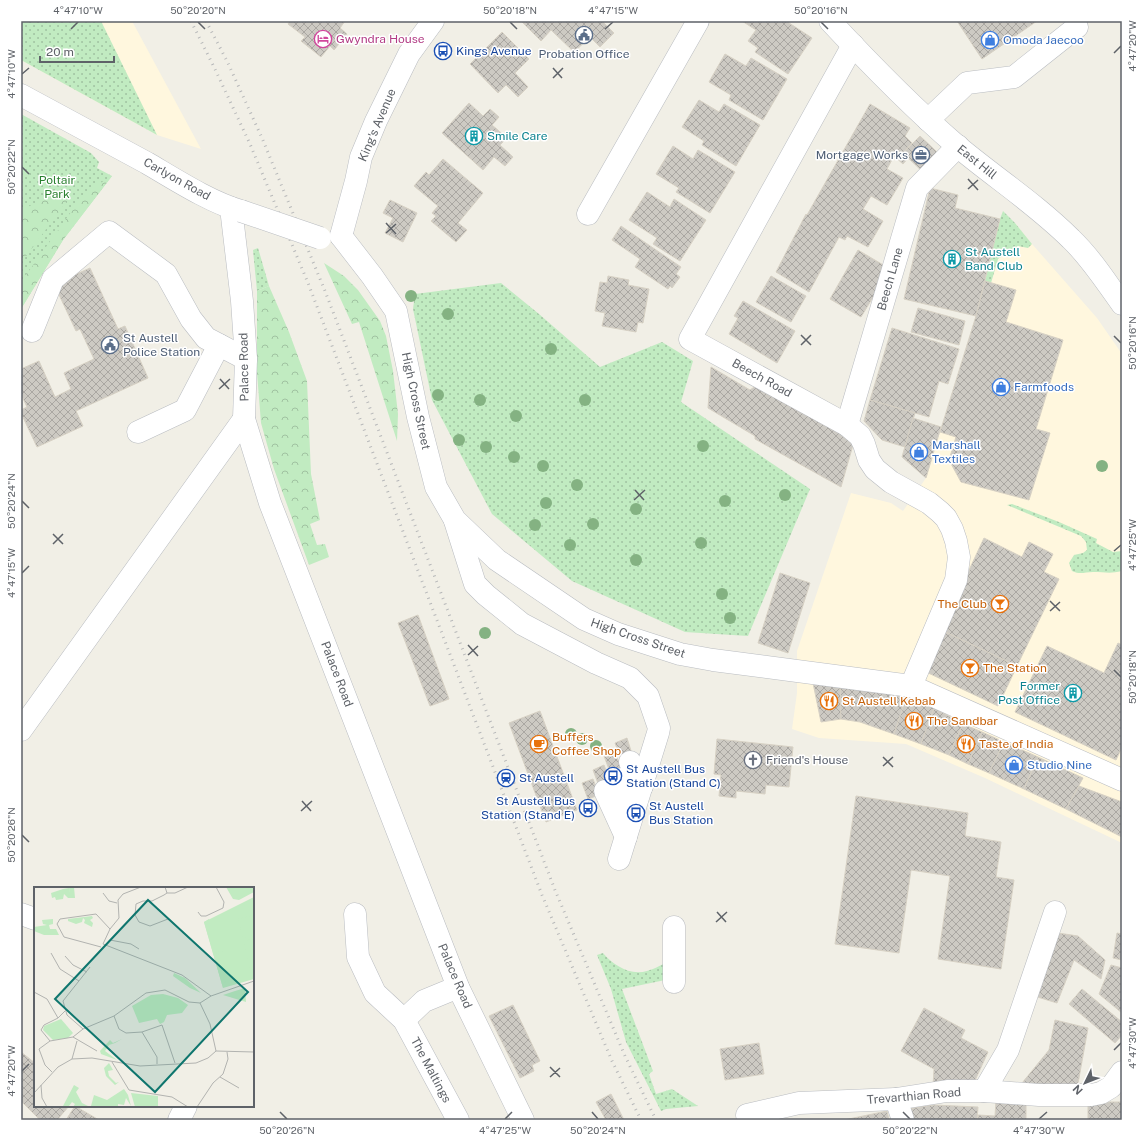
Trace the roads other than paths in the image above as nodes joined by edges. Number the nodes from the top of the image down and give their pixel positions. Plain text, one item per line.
1 (432, 21) edge
2 (698, 21) edge
3 (830, 21) edge
4 (1077, 27) dead end
5 (853, 45) junction
6 (21, 95) edge
7 (928, 120) junction
8 (958, 146) junction
9 (236, 210) junction
10 (588, 214) dead end
11 (341, 236) junction
12 (1122, 304) edge
13 (32, 331) dead end
14 (219, 345) junction
15 (246, 359) junction
16 (244, 419) junction
17 (847, 426) junction
18 (138, 432) dead end
19 (455, 520) junction
20 (911, 686) junction
21 (21, 730) edge
22 (632, 772) junction
23 (1122, 780) edge
24 (600, 815) dead end
25 (626, 837) junction
26 (1055, 912) dead end
27 (21, 914) edge
28 (355, 914) dead end
29 (34, 919) edge
30 (674, 927) dead end
31 (674, 982) dead end
32 (458, 987) junction
33 (404, 1020) junction
34 (1122, 1072) edge
35 (984, 1092) junction
36 (896, 1099) junction
37 (185, 1107) edge
38 (801, 1111) edge
39 (747, 1115) dead end
40 (178, 1120) edge
41 (458, 1120) edge
42 (523, 1120) edge
43 (903, 1120) edge

1 - 11 street, King's Avenue
2 - 10 street
3 - 5 street, East Hill
4 - 7 street
5 - 7 street, East Hill
5 - 17 street, Beech Road
6 - 9 street, Carlyon Road
7 - 8 street, East Hill
8 - 12 street, East Hill
8 - 17 street, Beech Lane
9 - 11 street, Carlyon Road, bridge
9 - 15 street, Palace Road
11 - 19 street, High Cross Street
13 - 14 street
14 - 15 street
14 - 18 street
15 - 16 street, Palace Road
16 - 21 street
16 - 32 street, Palace Road
17 - 20 street, Beech Road
19 - 20 street, High Cross Street
19 - 22 street
20 - 23 street, High Cross Street
22 - 25 street
22 - 25 street
24 - 25 street
26 - 35 street
27 - 29 street
28 - 33 street, The Maltings
30 - 31 street
32 - 33 street
32 - 42 street, Palace Road
33 - 41 street, The Maltings
34 - 35 street, Trevarthian Road
35 - 36 street, Trevarthian Road
36 - 38 street, Trevarthian Road
36 - 43 street
37 - 40 street
38 - 39 street, Trevarthian Road

